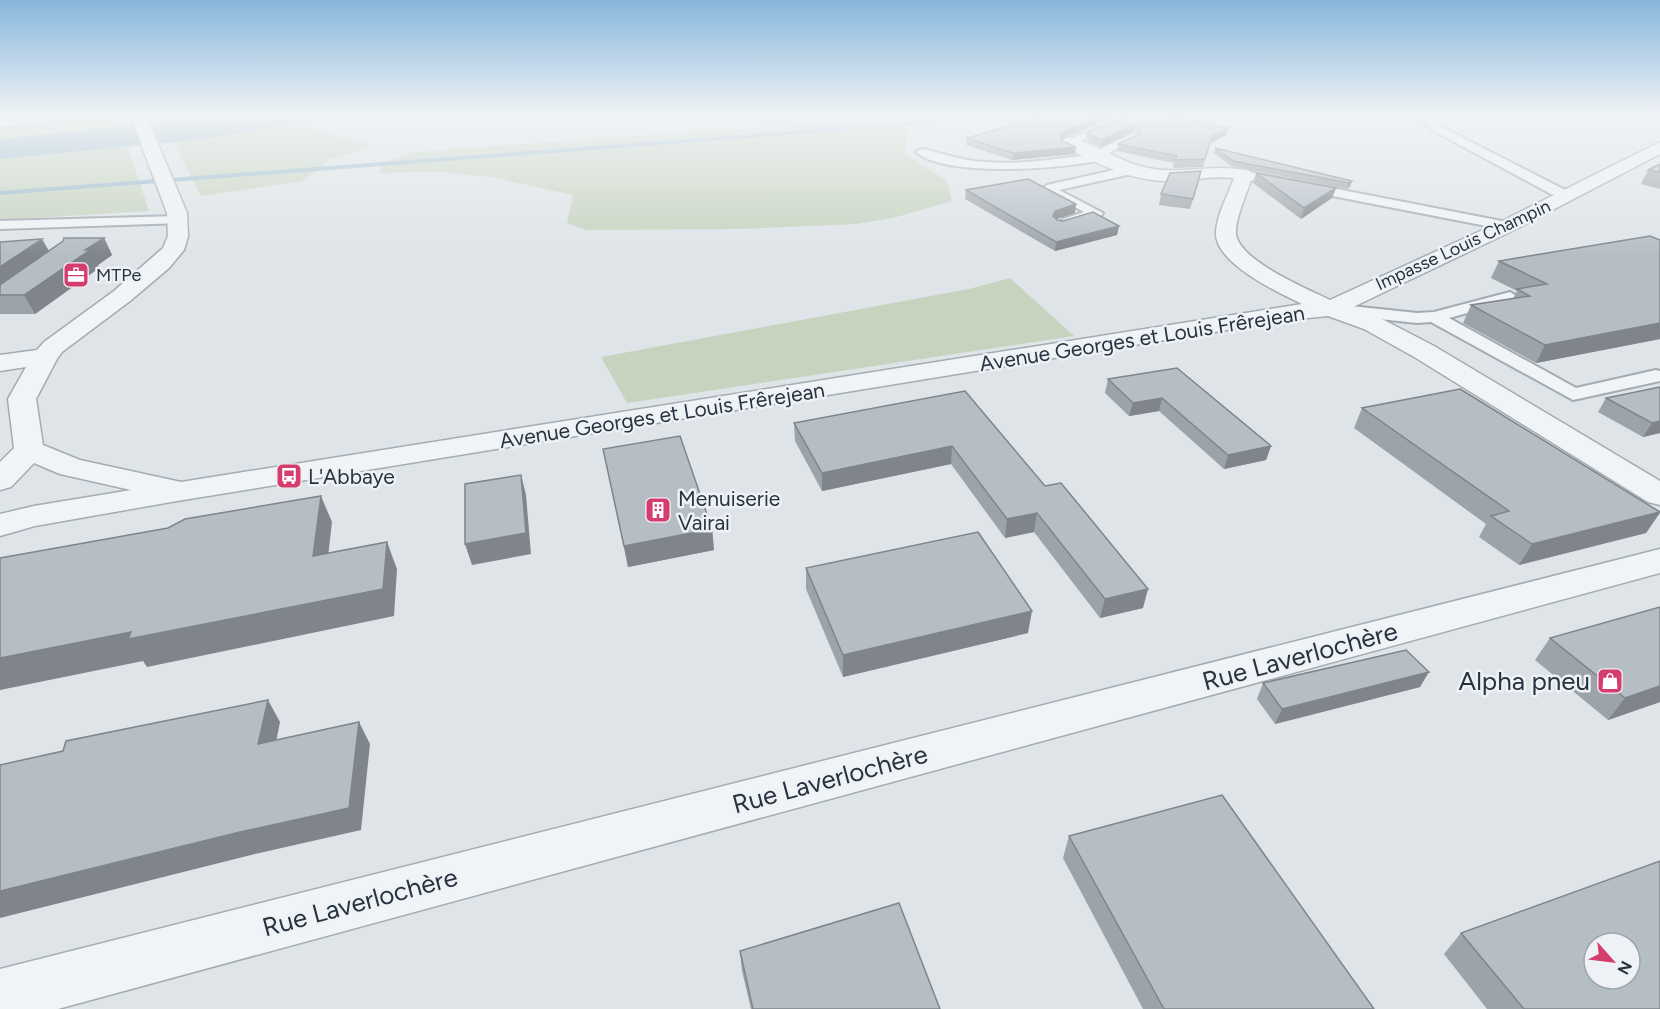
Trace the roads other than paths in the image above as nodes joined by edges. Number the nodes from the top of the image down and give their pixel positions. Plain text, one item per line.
1 (156, 162) edge
2 (957, 162) edge
3 (1053, 162) edge
4 (1113, 162) edge
5 (1501, 162) edge
6 (1631, 162) edge
7 (1132, 170) junction
8 (1244, 175) junction
9 (1569, 195) junction
10 (178, 220) junction
11 (1061, 224) edge
12 (0, 225) edge
13 (1507, 226) junction
14 (1510, 297) edge
15 (1330, 309) junction
16 (1434, 317) junction
17 (45, 357) junction
18 (0, 363) edge
19 (1656, 376) dead end
20 (29, 450) junction
21 (0, 480) edge
22 (181, 492) junction
23 (1660, 495) edge
24 (0, 525) edge
25 (1660, 561) edge
26 (0, 997) edge

1 - 10 street
2 - 3 lane
4 - 7 street
5 - 9 lane
6 - 9 street, Impasse Louis Champin
7 - 8 street
7 - 11 lane
8 - 13 lane
8 - 15 street
9 - 13 street, Impasse Louis Champin
10 - 12 lane
10 - 17 street
13 - 15 street, Impasse Louis Champin
14 - 16 lane
15 - 16 lane
15 - 22 street, Avenue Georges et Louis Frêrejean
15 - 23 street, Avenue Georges et Louis Frêrejean
16 - 19 lane
17 - 18 street
17 - 20 street
20 - 21 street
20 - 22 street, Avenue Georges et Louis Frêrejean
22 - 24 street
25 - 26 street, Rue Laverlochère

